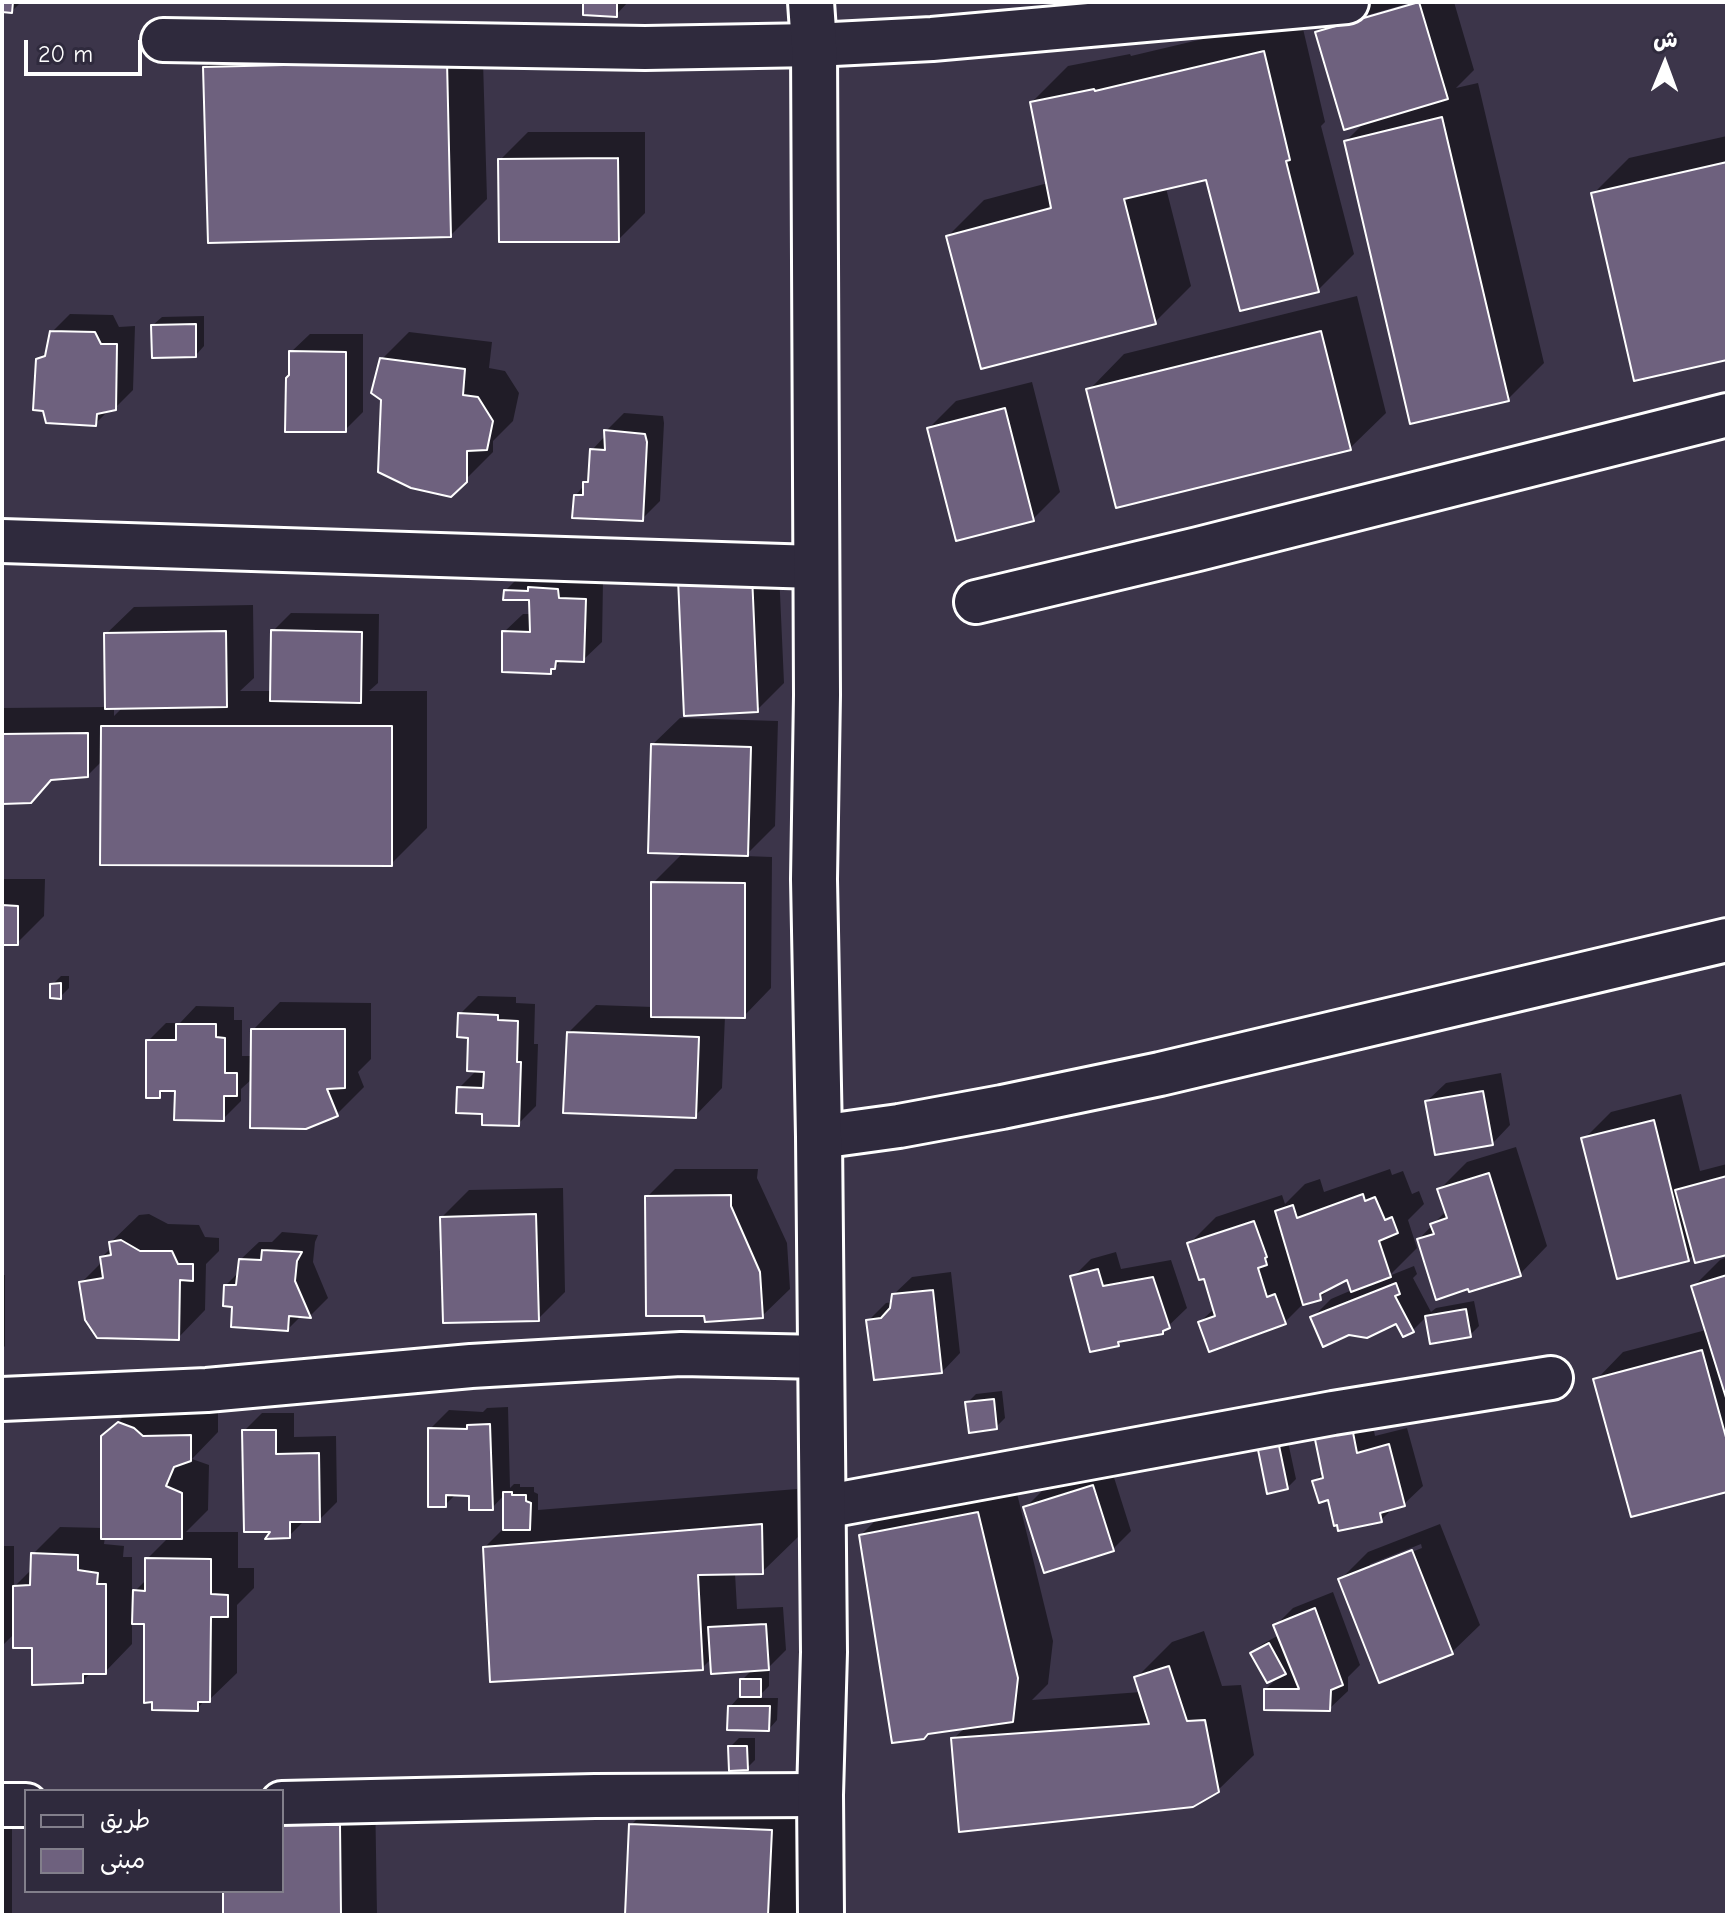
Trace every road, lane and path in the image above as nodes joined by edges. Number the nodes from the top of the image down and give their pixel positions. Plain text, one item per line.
1 (811, 2) edge
2 (1347, 2) edge
3 (163, 40) dead end
4 (814, 45) junction
5 (1727, 415) edge
6 (2, 541) edge
7 (815, 567) junction
8 (976, 602) dead end
9 (1727, 940) edge
10 (819, 1137) junction
11 (822, 1357) junction
12 (1551, 1378) dead end
13 (2, 1399) edge
14 (823, 1507) junction
15 (820, 1795) junction
16 (284, 1803) edge
17 (2, 1805) edge
18 (24, 1805) edge
19 (821, 1915) edge

1 - 4 main road
2 - 4 street
3 - 4 street
4 - 7 main road
5 - 8 street
6 - 7 street
7 - 10 main road
9 - 10 street
10 - 11 main road
11 - 13 street
11 - 14 main road
12 - 14 street
14 - 15 main road
15 - 16 street
15 - 19 main road
17 - 18 street

